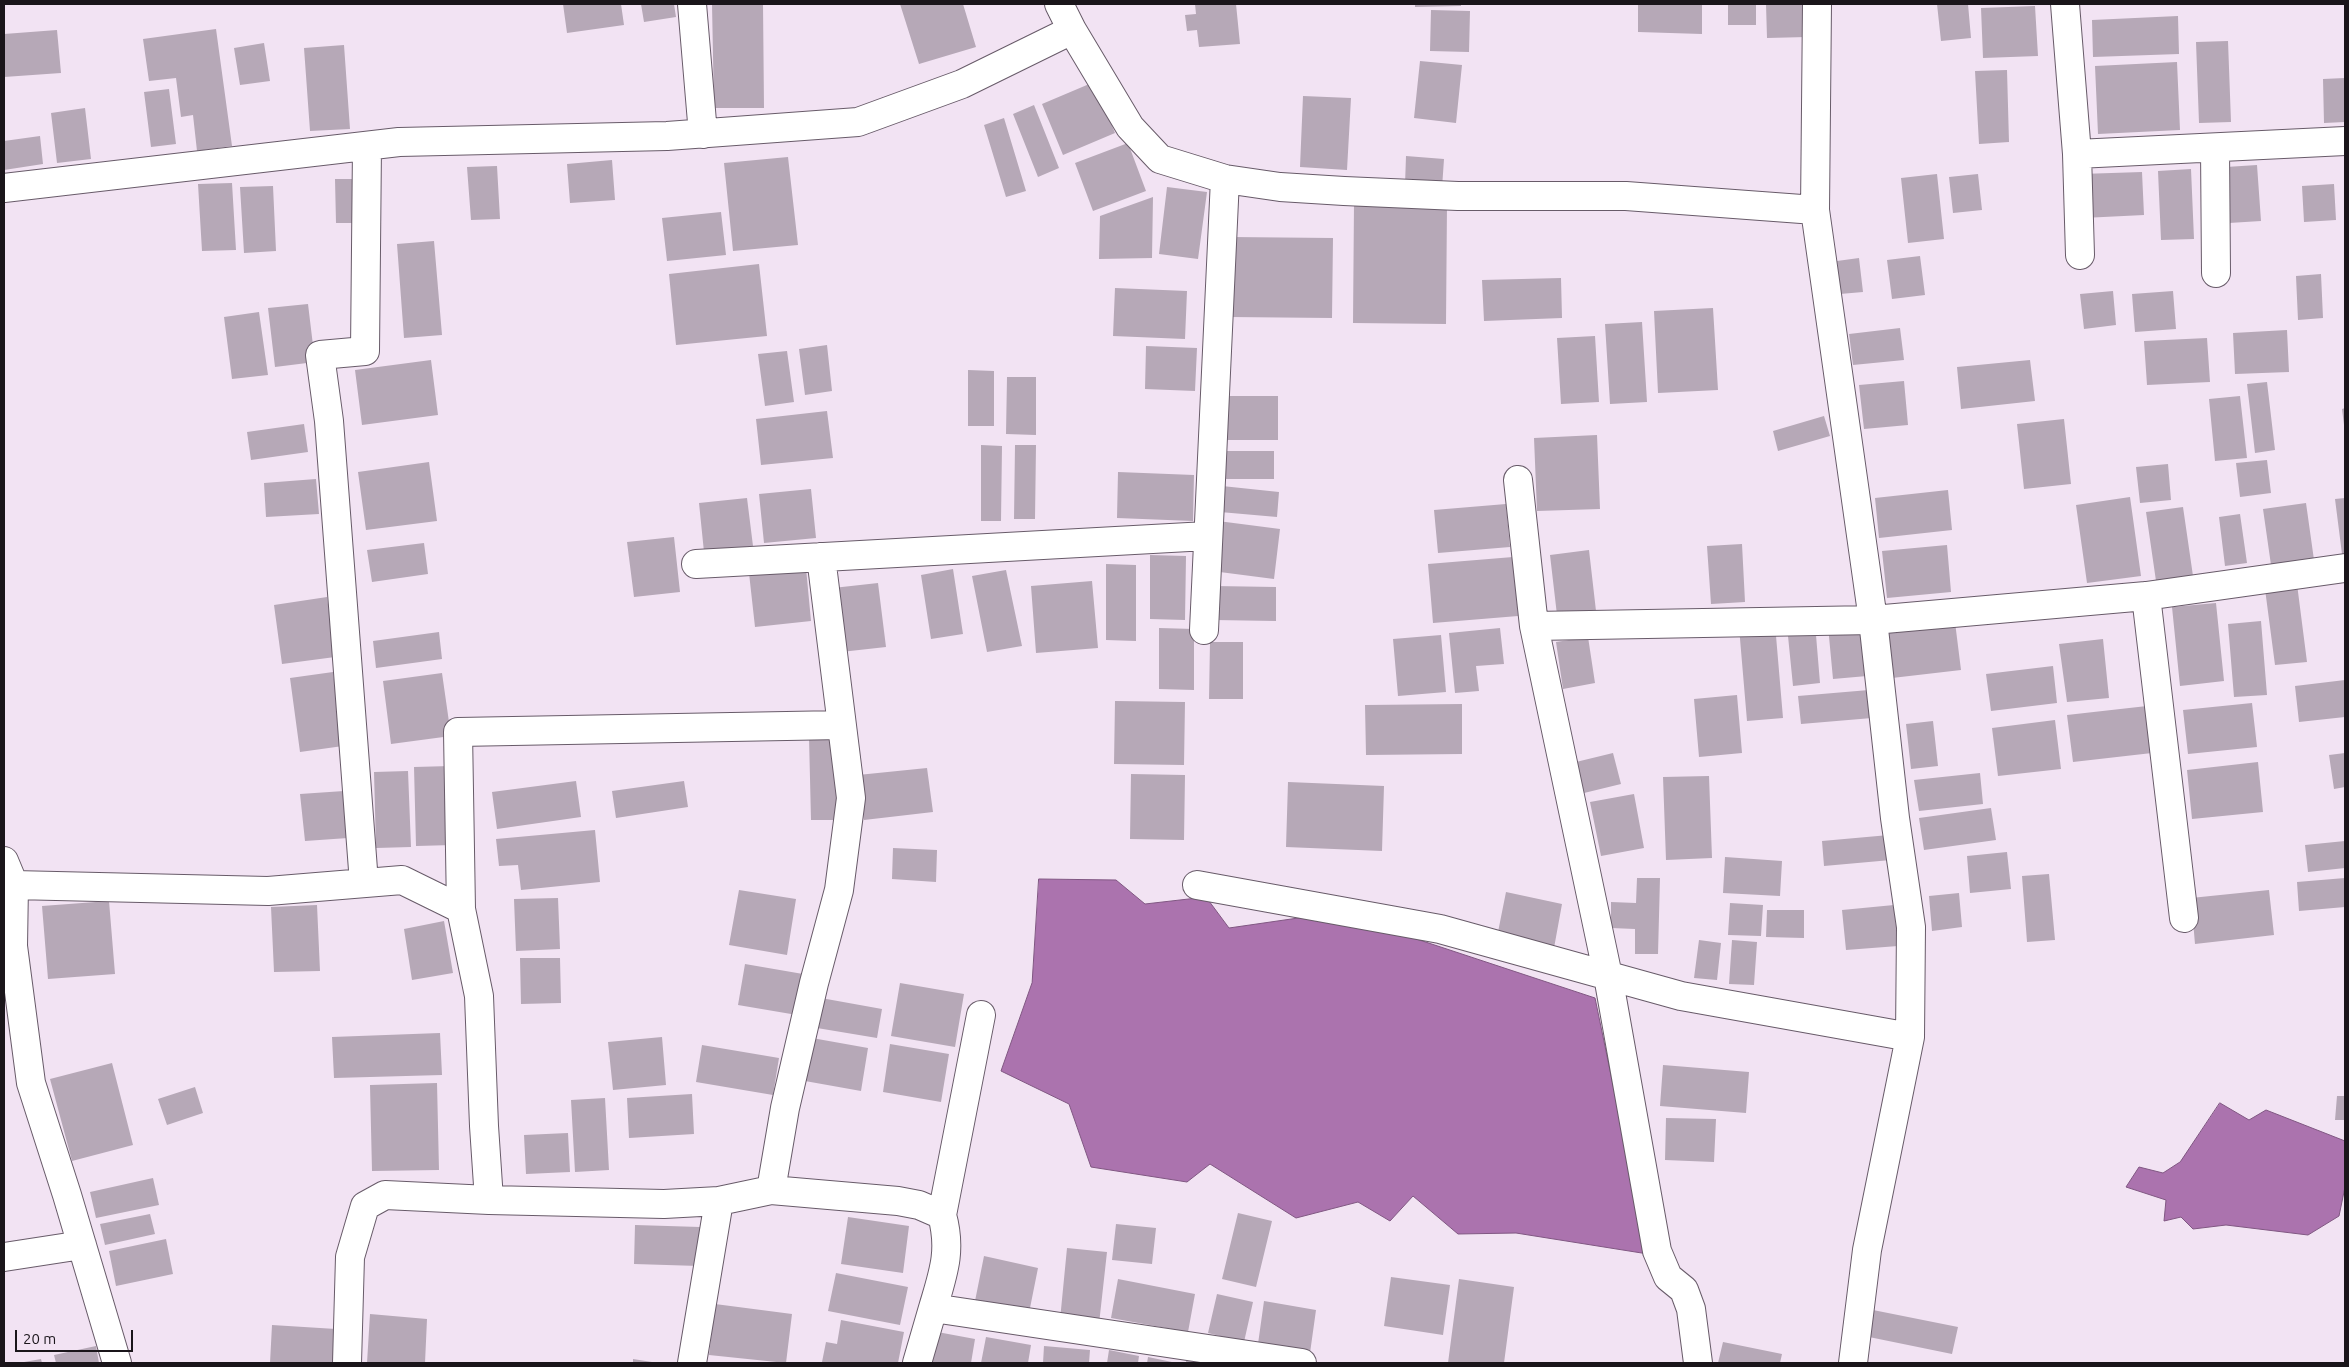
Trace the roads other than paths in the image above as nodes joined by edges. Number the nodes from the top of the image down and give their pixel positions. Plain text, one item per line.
1 (692, 4) edge
2 (1058, 4) edge
3 (1816, 4) edge
4 (2065, 4) edge
5 (1072, 30) junction
6 (703, 134) junction
7 (2345, 141) edge
8 (367, 146) junction
9 (2215, 148) junction
10 (2076, 154) junction
11 (1224, 179) junction
12 (4, 188) edge
13 (1815, 210) junction
14 (2080, 256) dead end
15 (2216, 273) dead end
16 (1518, 480) dead end
17 (1207, 536) junction
18 (821, 557) junction
19 (696, 564) dead end
20 (2345, 568) edge
21 (2146, 596) junction
22 (1873, 620) junction
23 (1534, 626) junction
24 (1204, 630) dead end
25 (841, 724) junction
26 (9, 873) edge
27 (364, 883) junction
28 (1197, 885) dead end
29 (461, 908) junction
30 (2184, 918) dead end
31 (10, 970) edge
32 (1608, 976) junction
33 (981, 1015) dead end
34 (1910, 1037) junction
35 (771, 1190) junction
36 (489, 1200) junction
37 (719, 1201) junction
38 (942, 1215) junction
39 (82, 1245) junction
40 (4, 1257) edge
41 (933, 1308) junction
42 (117, 1363) edge
43 (347, 1363) edge
44 (692, 1363) edge
45 (918, 1363) edge
46 (1302, 1363) edge
47 (1698, 1363) edge
48 (1853, 1363) edge

1 - 6 street
2 - 5 street
3 - 13 street
4 - 10 street
5 - 6 street
5 - 11 street
6 - 8 street
7 - 9 street
8 - 12 street
8 - 27 street
9 - 10 street
9 - 15 street
10 - 14 street
11 - 13 street
11 - 17 street
13 - 22 street
16 - 23 street
17 - 18 street
17 - 24 street
18 - 19 street
18 - 25 street
20 - 21 street
21 - 22 street
21 - 30 street
22 - 23 street
22 - 34 street
23 - 32 street
25 - 29 street
25 - 35 street
26 - 27 street
26 - 31 street
27 - 29 street
28 - 32 street
29 - 36 street
31 - 39 street
32 - 34 street
32 - 47 street
33 - 38 street
34 - 48 street
35 - 37 street
35 - 38 street
36 - 37 street
36 - 43 street
37 - 44 street
38 - 41 street
39 - 40 street
39 - 42 street
41 - 45 street
41 - 46 street

